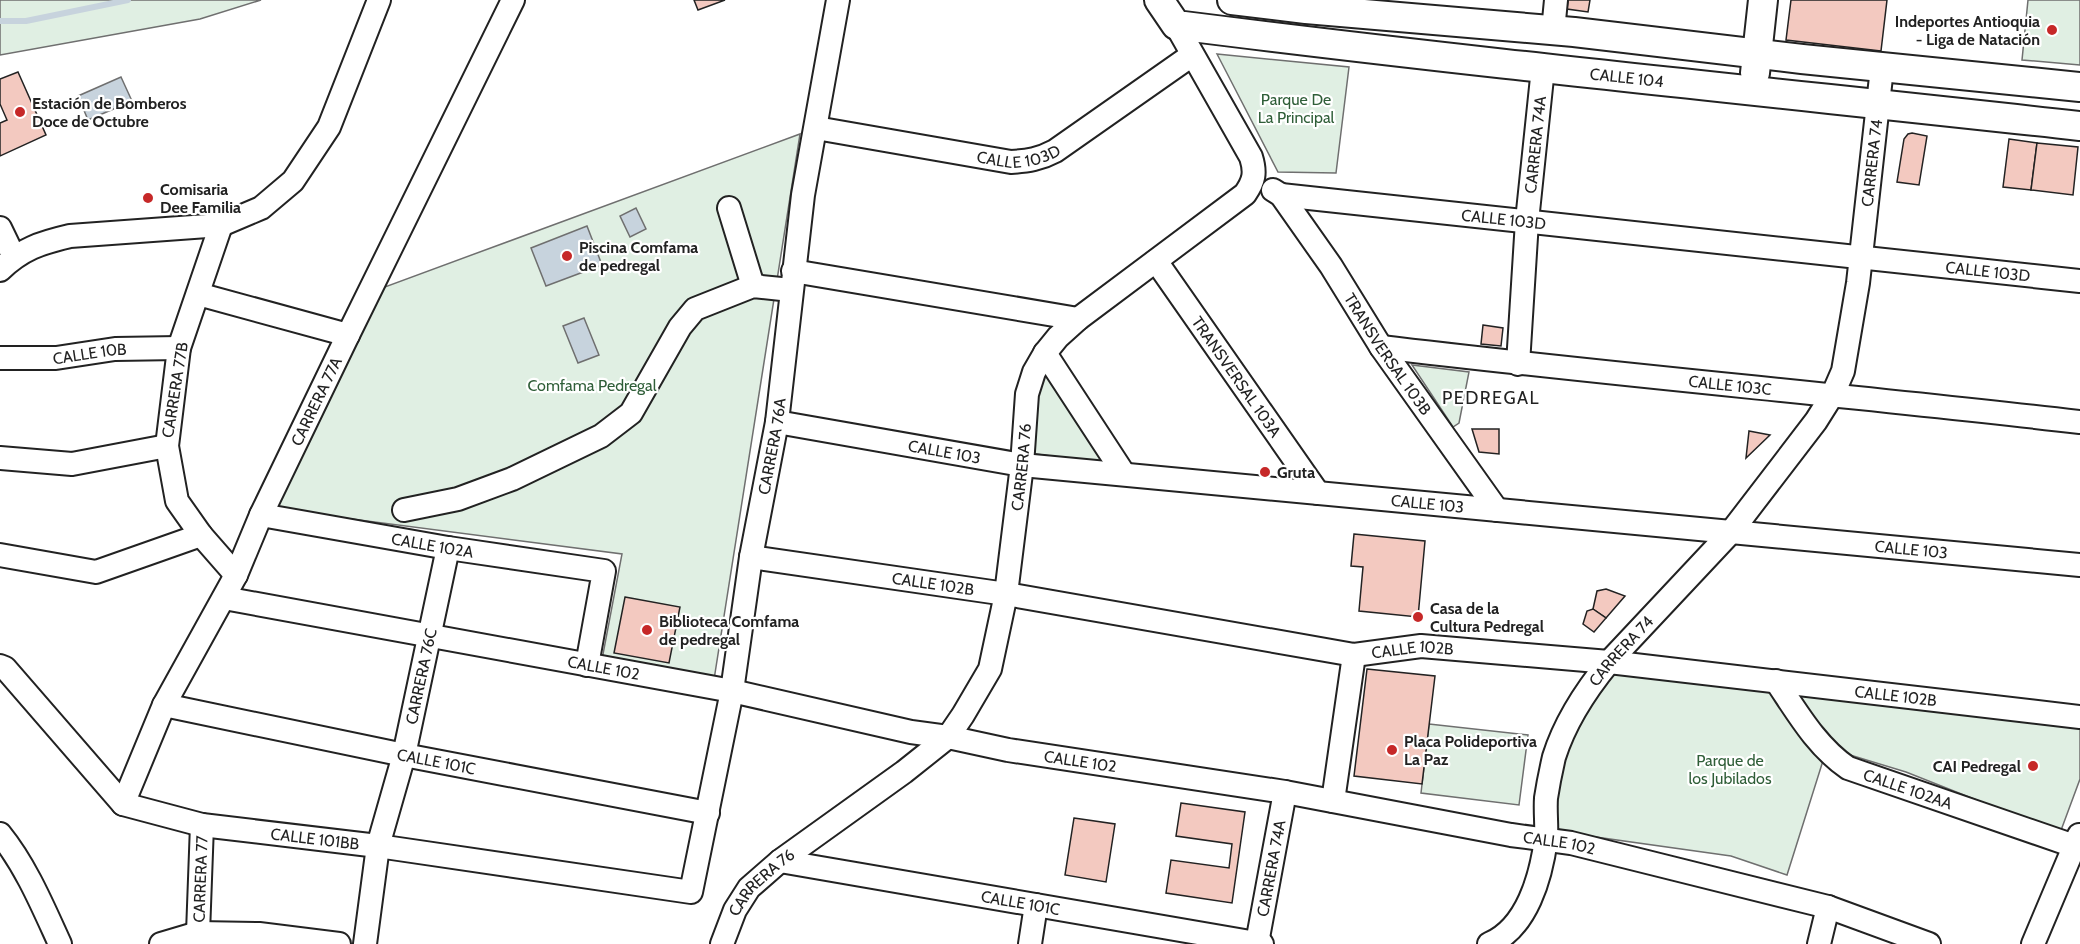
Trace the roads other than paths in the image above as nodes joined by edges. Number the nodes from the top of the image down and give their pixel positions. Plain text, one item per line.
1 (379, 0) edge
2 (513, 0) edge
3 (838, 0) edge
4 (1159, 0) edge
5 (1232, 0) edge
6 (1556, 0) edge
7 (1762, 0) edge
8 (1176, 25) junction
9 (1553, 31) junction
10 (1758, 54) junction
11 (1192, 55) junction
12 (1543, 68) junction
13 (1882, 68) junction
14 (2080, 87) edge
15 (1753, 92) junction
16 (1878, 104) junction
17 (2080, 126) edge
18 (816, 128) junction
19 (1254, 178) junction
20 (1281, 195) junction
21 (729, 208) dead end
22 (1527, 221) junction
23 (221, 225) junction
24 (0, 228) edge
25 (1861, 257) junction
26 (1156, 261) junction
27 (7, 264) edge
28 (792, 281) junction
29 (2080, 281) edge
30 (753, 286) junction
31 (198, 294) junction
32 (1078, 320) junction
33 (348, 335) junction
34 (1381, 347) junction
35 (179, 348) junction
36 (1045, 353) junction
37 (0, 358) edge
38 (1518, 364) junction
39 (1833, 394) junction
40 (777, 422) junction
41 (2080, 422) edge
42 (166, 446) junction
43 (0, 458) edge
44 (1022, 465) junction
45 (1124, 474) junction
46 (1318, 493) junction
47 (404, 510) dead end
48 (1497, 510) junction
49 (261, 515) junction
50 (1731, 532) junction
51 (201, 535) junction
52 (448, 548) junction
53 (0, 555) edge
54 (751, 557) junction
55 (2080, 565) edge
56 (236, 575) junction
57 (1006, 594) junction
58 (224, 598) junction
59 (429, 636) junction
60 (1354, 655) junction
61 (1609, 662) junction
62 (587, 665) junction
63 (0, 666) edge
64 (1776, 681) junction
65 (732, 691) junction
66 (164, 705) junction
67 (2080, 717) edge
68 (948, 737) junction
69 (404, 755) junction
70 (1285, 792) junction
71 (1333, 801) junction
72 (123, 804) junction
73 (708, 813) junction
74 (202, 825) junction
75 (827, 828) junction
76 (0, 834) edge
77 (1546, 839) junction
78 (2078, 843) edge
79 (378, 846) junction
80 (780, 861) junction
81 (829, 869) junction
82 (691, 892) joint
83 (1036, 905) junction
84 (1828, 907) junction
85 (198, 933) junction
86 (261, 939) edge
87 (60, 944) edge
88 (161, 944) edge
89 (339, 944) edge
90 (365, 944) edge
91 (722, 944) edge
92 (1030, 944) edge
93 (1259, 944) edge
94 (1489, 944) edge
95 (1819, 944) edge
96 (1929, 944) edge
97 (2033, 944) edge

1 - 23 street
2 - 33 street, CARRERA 77A
3 - 18 street, CARRERA 76A
4 - 8 main road
5 - 9 main road
6 - 9 street
7 - 10 main road
8 - 11 street
8 - 12 main road, CALLE 104
9 - 10 main road
10 - 13 main road
10 - 15 main road
11 - 18 street, CALLE 103D
11 - 19 street
12 - 15 main road, CALLE 104
12 - 22 street, CARRERA 74A
13 - 14 main road
13 - 16 street, CARRERA 74
15 - 16 main road, CALLE 104
16 - 17 main road, CALLE 104
16 - 25 street, CARRERA 74
18 - 28 street, CARRERA 76A
19 - 20 street
19 - 26 street, CARRERA 76
20 - 22 street, CALLE 103D
20 - 34 street, TRANSVERSAL 103B
21 - 30 street
22 - 25 street, CALLE 103D
22 - 38 street, CARRERA 74A
23 - 27 street
23 - 31 street, CARRERA 77B
24 - 27 street
25 - 29 street, CALLE 103D
25 - 39 street, CARRERA 74
26 - 32 street, CARRERA 76
26 - 46 street, TRANSVERSAL 103A
28 - 30 street
28 - 32 street
28 - 40 street, CARRERA 76A
30 - 47 street
31 - 33 street
31 - 35 street, CARRERA 77B
32 - 36 street, CARRERA 76
33 - 49 street, CARRERA 77A
34 - 38 street, CALLE 103C
34 - 48 street, TRANSVERSAL 103B
35 - 37 street, CALLE 10B
35 - 42 street, CARRERA 77B
36 - 44 street, CARRERA 76
36 - 45 street
38 - 39 street, CALLE 103C
39 - 41 street, CALLE 103C
39 - 50 street, CARRERA 74
40 - 44 street, CALLE 103
40 - 54 street, CARRERA 76A
42 - 43 street
42 - 51 street, CARRERA 77B
44 - 45 street, CALLE 103
44 - 57 street, CARRERA 76
45 - 46 street, CALLE 103
46 - 48 street, CALLE 103
48 - 50 street, CALLE 103
49 - 52 street, CALLE 102A
49 - 56 street, CARRERA 77A
50 - 55 street, CALLE 103
50 - 61 street, CARRERA 74
51 - 53 street
51 - 56 street, CARRERA 77B
52 - 59 street, CARRERA 76C
52 - 62 street, CALLE 102A
54 - 57 street, CALLE 102B
54 - 65 street, CARRERA 76A
56 - 58 street, CARRERA 77A
57 - 60 street, CALLE 102B
57 - 68 street, CARRERA 76
58 - 59 street, CALLE 102
58 - 66 street, CARRERA 77A
59 - 62 street, CALLE 102
59 - 69 street, CARRERA 76C
60 - 61 street, CALLE 102B
60 - 71 street
61 - 64 street, CALLE 102B
61 - 77 street, CARRERA 74
62 - 65 street, CALLE 102
63 - 72 street
64 - 67 street, CALLE 102B
64 - 78 street, CALLE 102AA
65 - 68 street, CALLE 102
65 - 73 street, CARRERA 76A
66 - 69 street, CALLE 101C
66 - 72 street, CARRERA 77A
68 - 70 street, CALLE 102
68 - 75 street, CARRERA 76
69 - 73 street, CALLE 101C
69 - 79 street, CARRERA 76C
70 - 71 street, CALLE 102
70 - 93 street, CARRERA 74A
71 - 77 street, CALLE 102
72 - 74 street, CALLE 101BB
73 - 82 street, CARRERA 76A
74 - 79 street, CALLE 101BB
74 - 85 street, CARRERA 77
75 - 80 street, CARRERA 76
75 - 81 street
76 - 87 street
77 - 84 street, CALLE 102
77 - 94 street, CARRERA 74
78 - 97 street
79 - 82 street, CALLE 101BB
79 - 90 street, CARRERA 76C
80 - 81 street, CALLE 101C
80 - 91 street, CARRERA 76
81 - 83 street, CALLE 101C
83 - 92 street
83 - 93 street, CALLE 101C
84 - 95 street
84 - 96 street, CALLE 102
85 - 86 street
85 - 88 street
86 - 89 street

